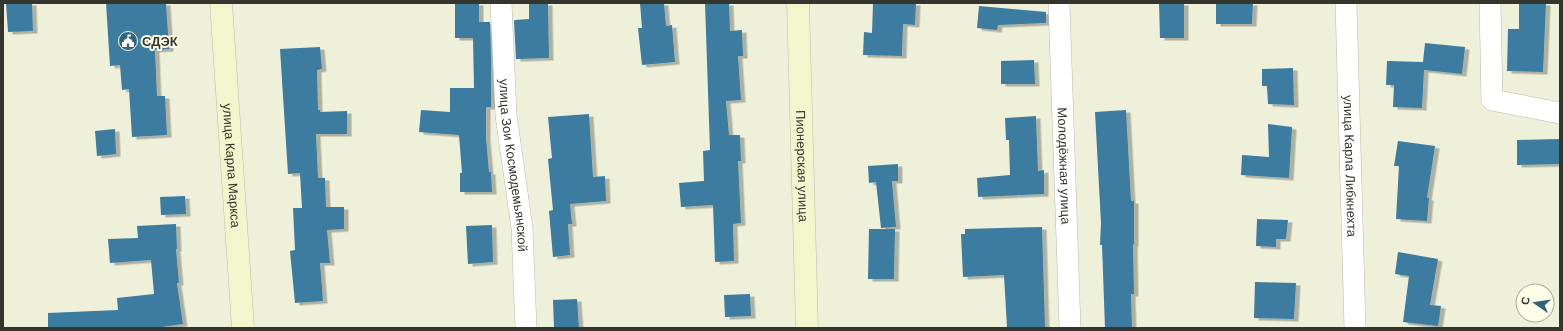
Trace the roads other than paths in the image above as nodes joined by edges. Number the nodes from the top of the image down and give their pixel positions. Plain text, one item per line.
1 (221, 3) edge
2 (501, 3) edge
3 (798, 3) edge
4 (1059, 3) edge
5 (1346, 3) edge
6 (1490, 3) edge
7 (1560, 113) edge
8 (243, 328) edge
9 (526, 328) edge
10 (807, 328) edge
11 (1070, 328) edge
12 (1356, 328) edge

1 - 8 street, улица Карла Маркса
2 - 9 street, улица Зои Космодемьянской
3 - 10 street, Пионерская улица
4 - 11 street, Молодёжная улица
5 - 12 street, улица Карла Либкнехта
6 - 7 street

